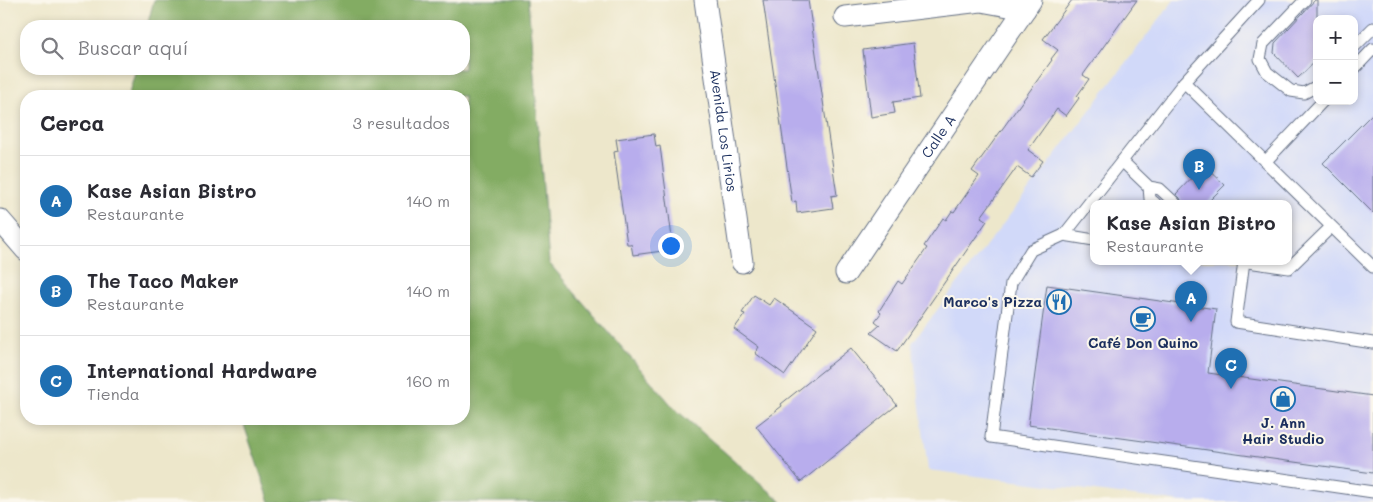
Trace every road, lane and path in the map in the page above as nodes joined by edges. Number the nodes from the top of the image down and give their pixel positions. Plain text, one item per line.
1 (705, 0) edge
2 (1259, 0) edge
3 (1305, 0) edge
4 (1028, 5) edge
5 (845, 17) dead end
6 (1373, 28) edge
7 (1358, 43) edge
8 (1373, 49) edge
9 (1358, 65) edge
10 (1184, 82) junction
11 (1313, 88) edge
12 (1319, 105) edge
13 (1122, 161) junction
14 (1266, 161) junction
15 (1149, 187) junction
16 (1091, 200) edge
17 (1151, 200) edge
18 (1172, 200) edge
19 (1090, 202) edge
20 (0, 220) edge
21 (1332, 227) junction
22 (1064, 235) junction
23 (1090, 239) edge
24 (20, 243) edge
25 (742, 262) dead end
26 (1242, 265) edge
27 (1269, 265) edge
28 (1373, 267) edge
29 (846, 273) dead end
30 (1373, 343) edge
31 (1373, 492) edge

1 - 25 street, Avenida Los Lirios
2 - 10 lane
3 - 11 lane
4 - 5 street
4 - 29 street, Calle A
6 - 7 lane
8 - 9 lane
10 - 13 lane
10 - 14 lane
12 - 14 lane
13 - 15 lane
13 - 16 lane
14 - 21 lane
15 - 17 lane
15 - 18 lane
19 - 22 lane
20 - 24 street
21 - 27 lane
21 - 28 lane
22 - 23 lane
22 - 31 lane
26 - 30 lane

